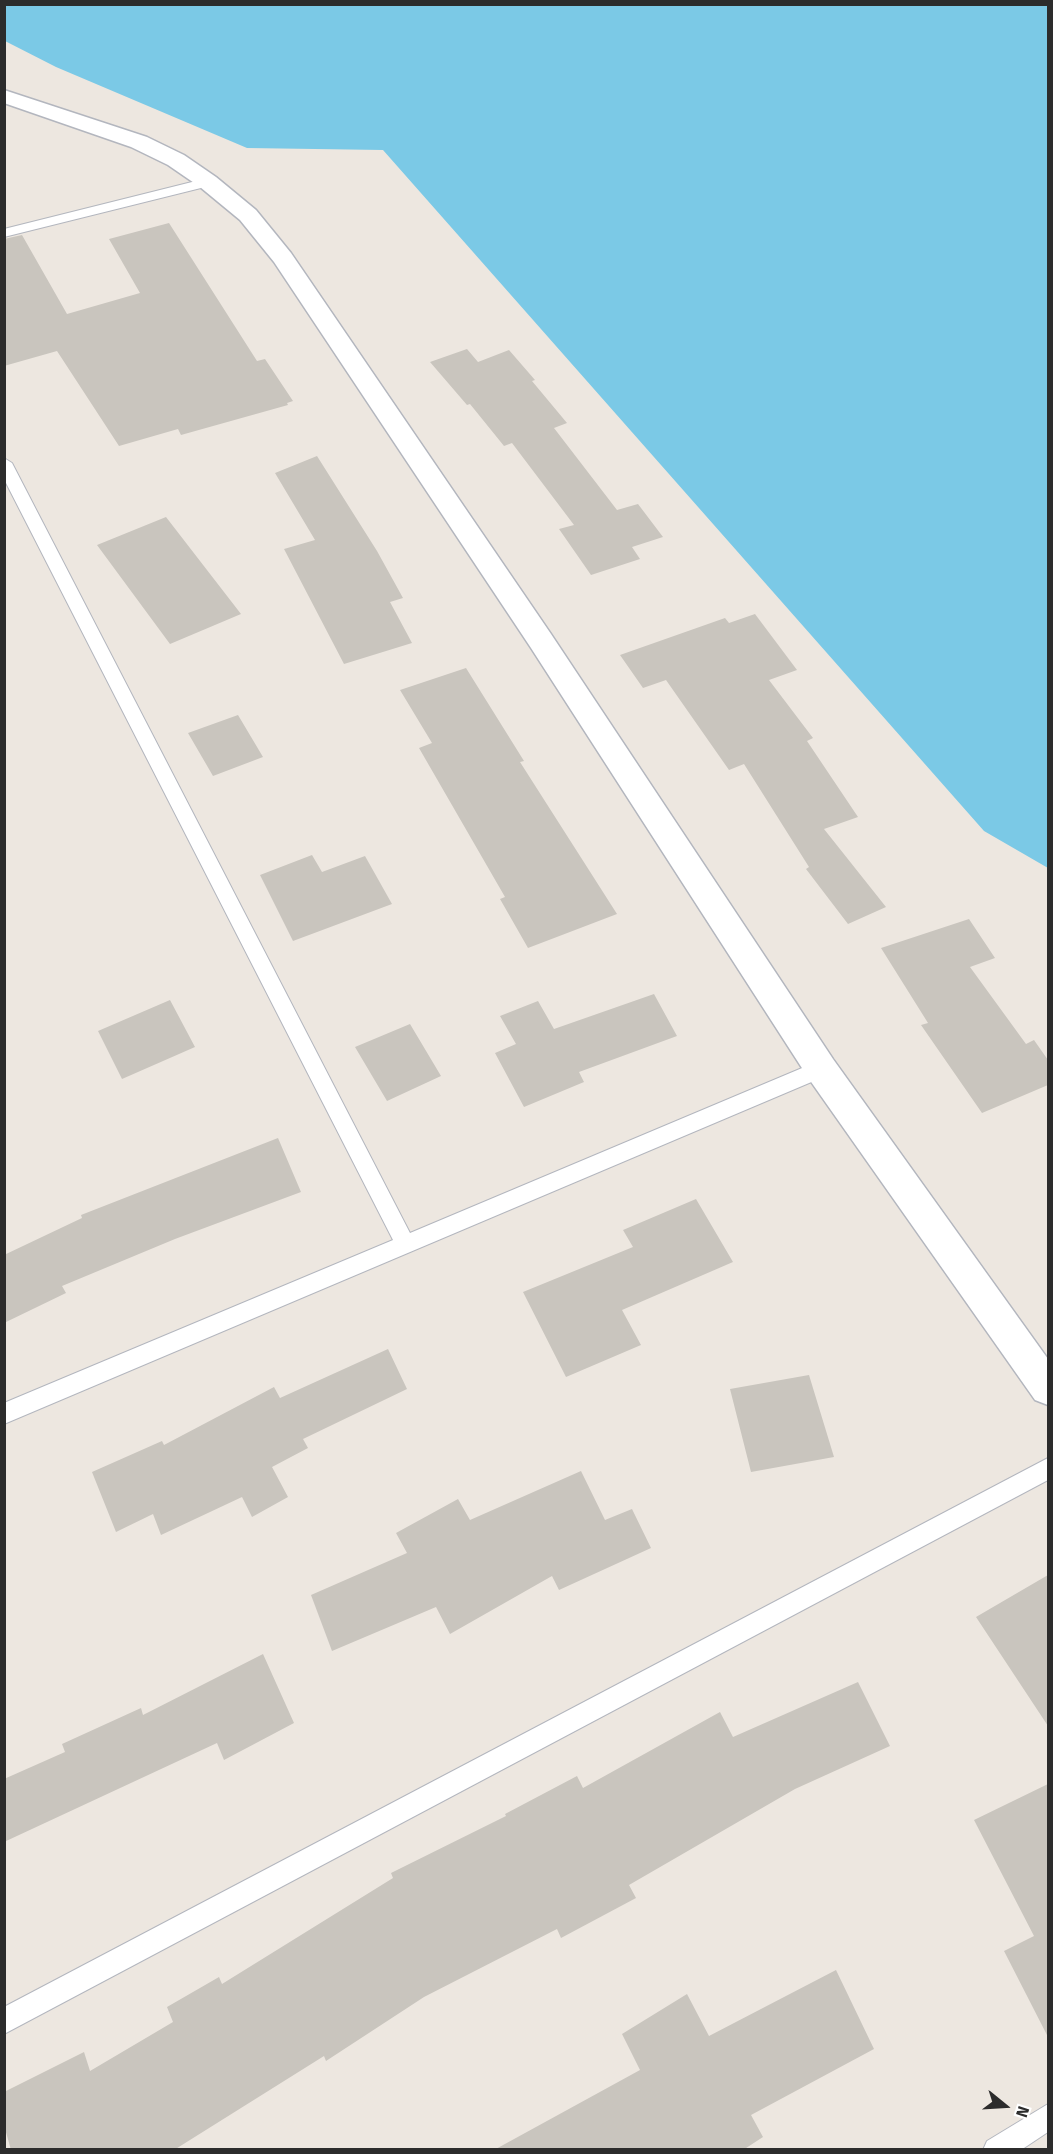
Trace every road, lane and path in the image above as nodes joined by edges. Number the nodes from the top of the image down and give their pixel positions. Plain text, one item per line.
1 (4, 96) edge
2 (208, 182) junction
3 (4, 233) edge
4 (4, 464) edge
5 (821, 1069) junction
6 (406, 1245) junction
7 (1048, 1388) edge
8 (4, 1414) edge
9 (1048, 1469) edge
10 (4, 2020) edge
11 (1048, 2117) edge
12 (996, 2150) edge

1 - 2 street
2 - 3 lane
2 - 5 street
4 - 6 lane
5 - 6 lane
5 - 7 street
6 - 8 lane
9 - 10 lane
11 - 12 lane

